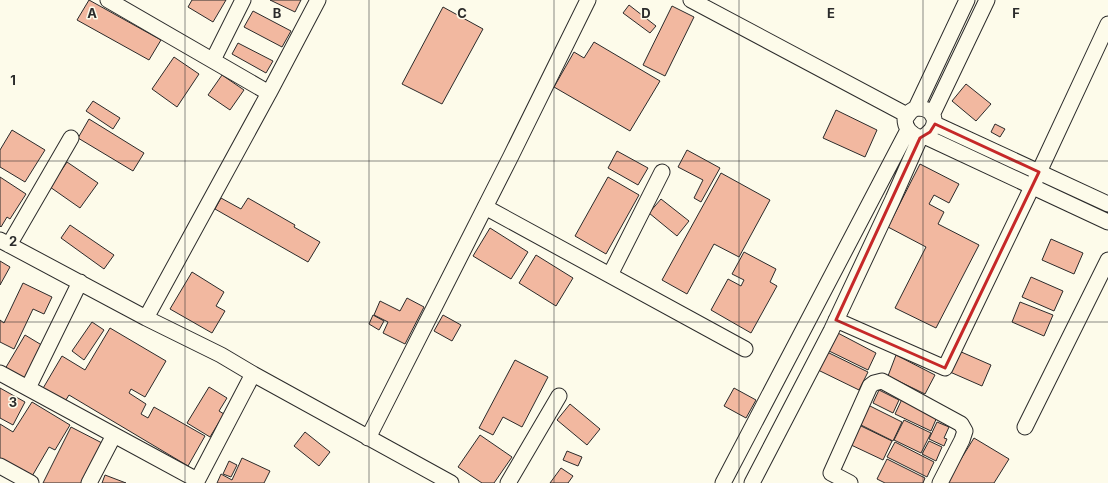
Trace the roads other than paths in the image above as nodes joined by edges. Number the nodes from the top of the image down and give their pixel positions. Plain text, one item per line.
1 (108, 0) edge
2 (243, 0) edge
3 (318, 0) edge
4 (588, 0) edge
5 (691, 0) edge
6 (966, 0) edge
7 (987, 0) edge
8 (1108, 24) edge
9 (213, 60) junction
10 (270, 93) junction
11 (910, 117) junction
12 (934, 120) junction
13 (922, 137) junction
14 (70, 138) dead end
15 (662, 172) dead end
16 (1039, 172) junction
17 (1032, 186) junction
18 (1108, 204) edge
19 (485, 207) junction
20 (1108, 222) edge
21 (5, 242) edge
22 (1108, 260) edge
23 (610, 275) junction
24 (80, 282) junction
25 (146, 318) junction
26 (836, 320) junction
27 (745, 349) dead end
28 (0, 373) edge
29 (253, 374) junction
30 (28, 388) junction
31 (559, 396) dead end
32 (1025, 427) dead end
33 (114, 435) junction
34 (368, 438) junction
35 (0, 466) edge
36 (828, 478) edge
37 (197, 481) edge
38 (31, 483) edge
39 (89, 483) edge
40 (451, 483) edge
41 (508, 483) edge
42 (723, 483) edge
43 (752, 483) edge
44 (850, 483) edge
45 (940, 483) edge

1 - 9 street
2 - 9 street
3 - 10 street
4 - 19 street
5 - 11 street
6 - 11 street
7 - 12 street
8 - 16 street
9 - 10 street
10 - 25 street
11 - 12 street
11 - 13 street
11 - 42 street
12 - 13 street
12 - 16 street
13 - 17 street
13 - 26 street
14 - 21 street
15 - 23 street
16 - 17 street
16 - 18 street
17 - 20 street
17 - 26 street
19 - 23 street
19 - 34 street
21 - 24 street
22 - 32 street
23 - 27 street
24 - 25 street
24 - 30 street
25 - 29 street
26 - 43 street
28 - 30 street
29 - 34 street
29 - 37 street
30 - 33 street
31 - 41 street
33 - 37 street
33 - 39 street
34 - 40 street
35 - 38 street
36 - 44 street
36 - 45 street

